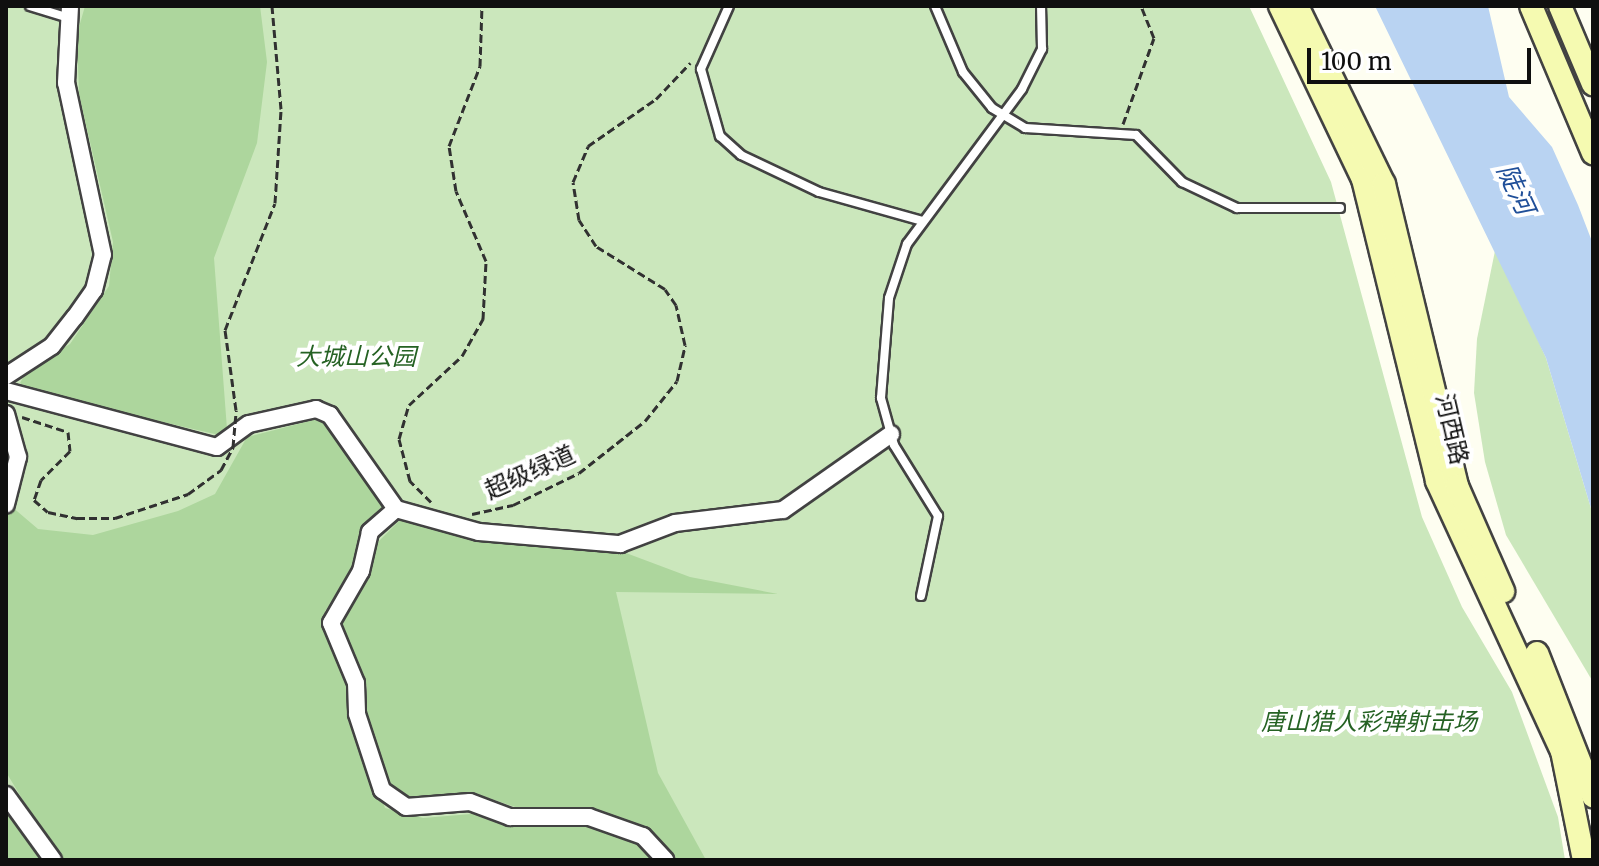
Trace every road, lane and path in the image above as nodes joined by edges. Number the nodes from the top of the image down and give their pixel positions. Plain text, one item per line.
1 (30, 6) edge
2 (272, 6) edge
3 (482, 6) edge
4 (729, 6) edge
5 (935, 6) edge
6 (1041, 6) edge
7 (1141, 6) edge
8 (1280, 6) edge
9 (1297, 6) edge
10 (1531, 6) edge
11 (1560, 6) edge
12 (68, 11) edge
13 (694, 57) dead end
14 (1593, 84) edge
15 (1121, 135) junction
16 (1593, 153) edge
17 (1340, 208) dead end
18 (923, 221) junction
19 (6, 376) edge
20 (6, 391) edge
21 (6, 414) edge
22 (40, 421) dead end
23 (891, 434) junction
24 (6, 504) edge
25 (439, 506) dead end
26 (396, 509) junction
27 (458, 512) dead end
28 (921, 596) dead end
29 (6, 795) edge
30 (1593, 796) edge
31 (53, 860) edge
32 (665, 860) edge
33 (1584, 860) edge

1 - 12 lane
2 - 22 path, bridge
3 - 25 path
4 - 18 lane
5 - 15 lane
6 - 18 lane
7 - 15 path
8 - 33 street, 河西路
9 - 30 street, 河西路
10 - 16 street
11 - 14 street
12 - 19 street
13 - 27 path, 超级绿道
15 - 17 lane
18 - 23 lane
20 - 26 street
21 - 24 street
23 - 26 street
23 - 28 lane
26 - 32 street
29 - 31 street

